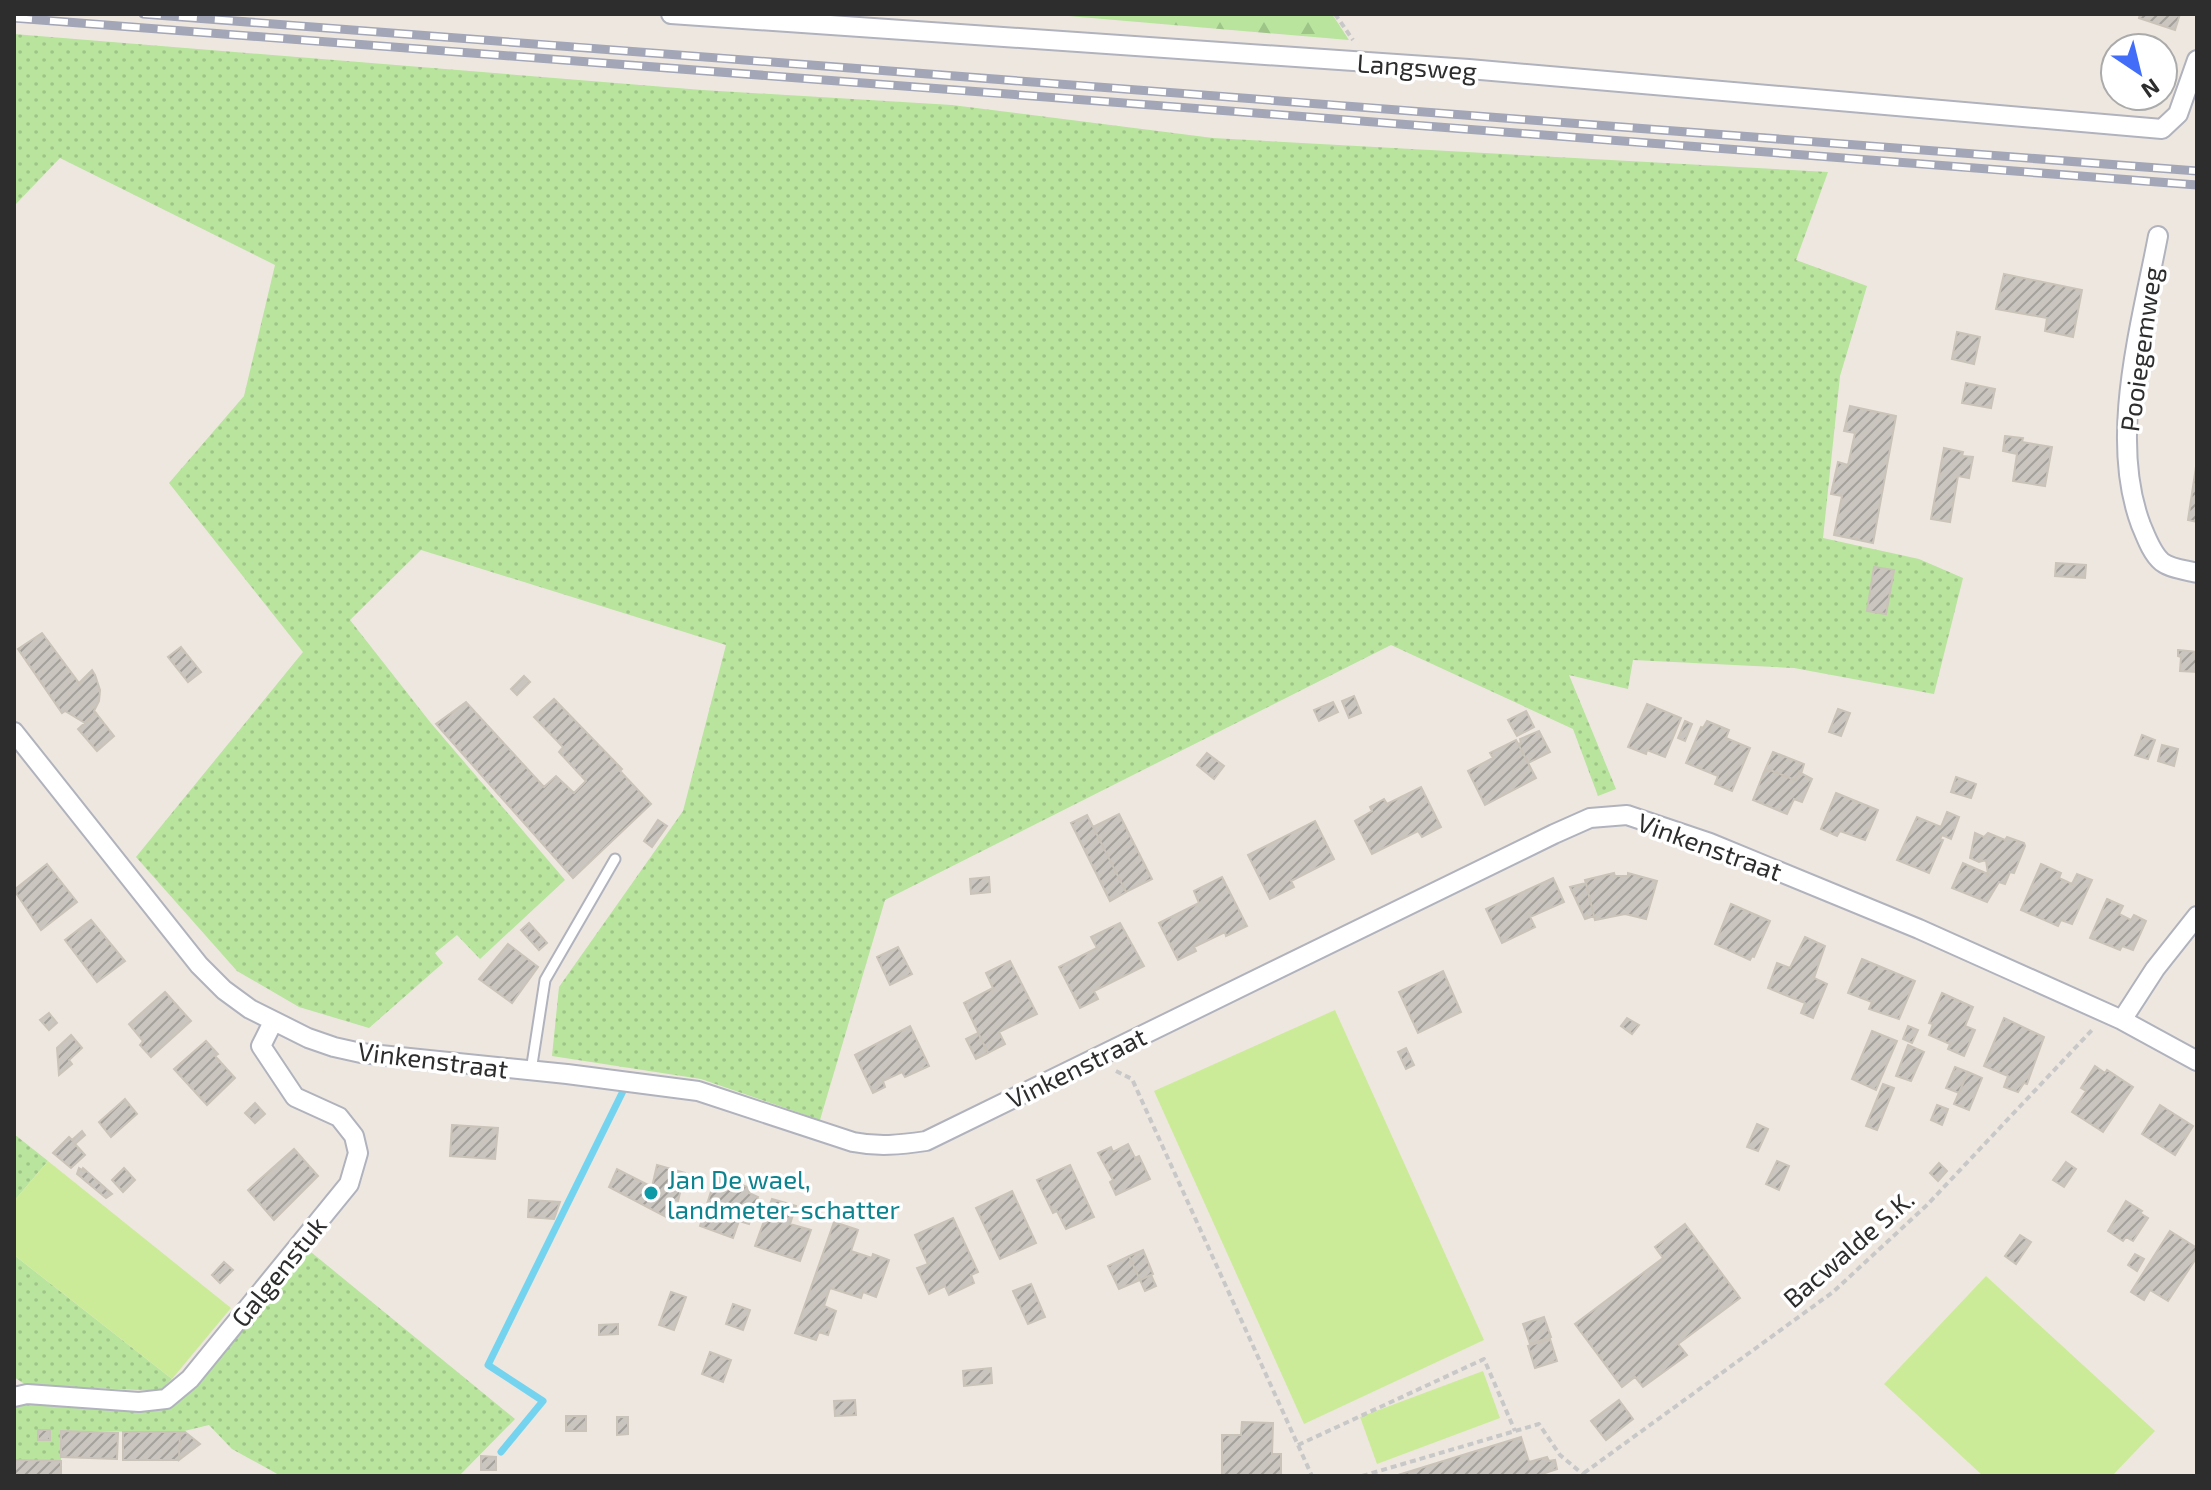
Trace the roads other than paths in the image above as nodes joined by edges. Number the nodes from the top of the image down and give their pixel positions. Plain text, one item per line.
1 (671, 14) edge
2 (2197, 60) edge
3 (2194, 82) edge
4 (2158, 236) dead end
5 (2197, 573) edge
6 (14, 732) edge
7 (615, 859) dead end
8 (2197, 916) edge
9 (2115, 1017) junction
10 (273, 1022) junction
11 (2197, 1061) edge
12 (531, 1071) junction
13 (14, 1397) edge

1 - 3 street, Langsweg
2 - 3 street
4 - 5 street, Pooiegemweg
6 - 10 street, Vinkenstraat
7 - 12 lane
8 - 9 street
9 - 11 street, Vinkenstraat
9 - 12 street, Vinkenstraat
10 - 12 street, Vinkenstraat
10 - 13 street, Galgenstuk

